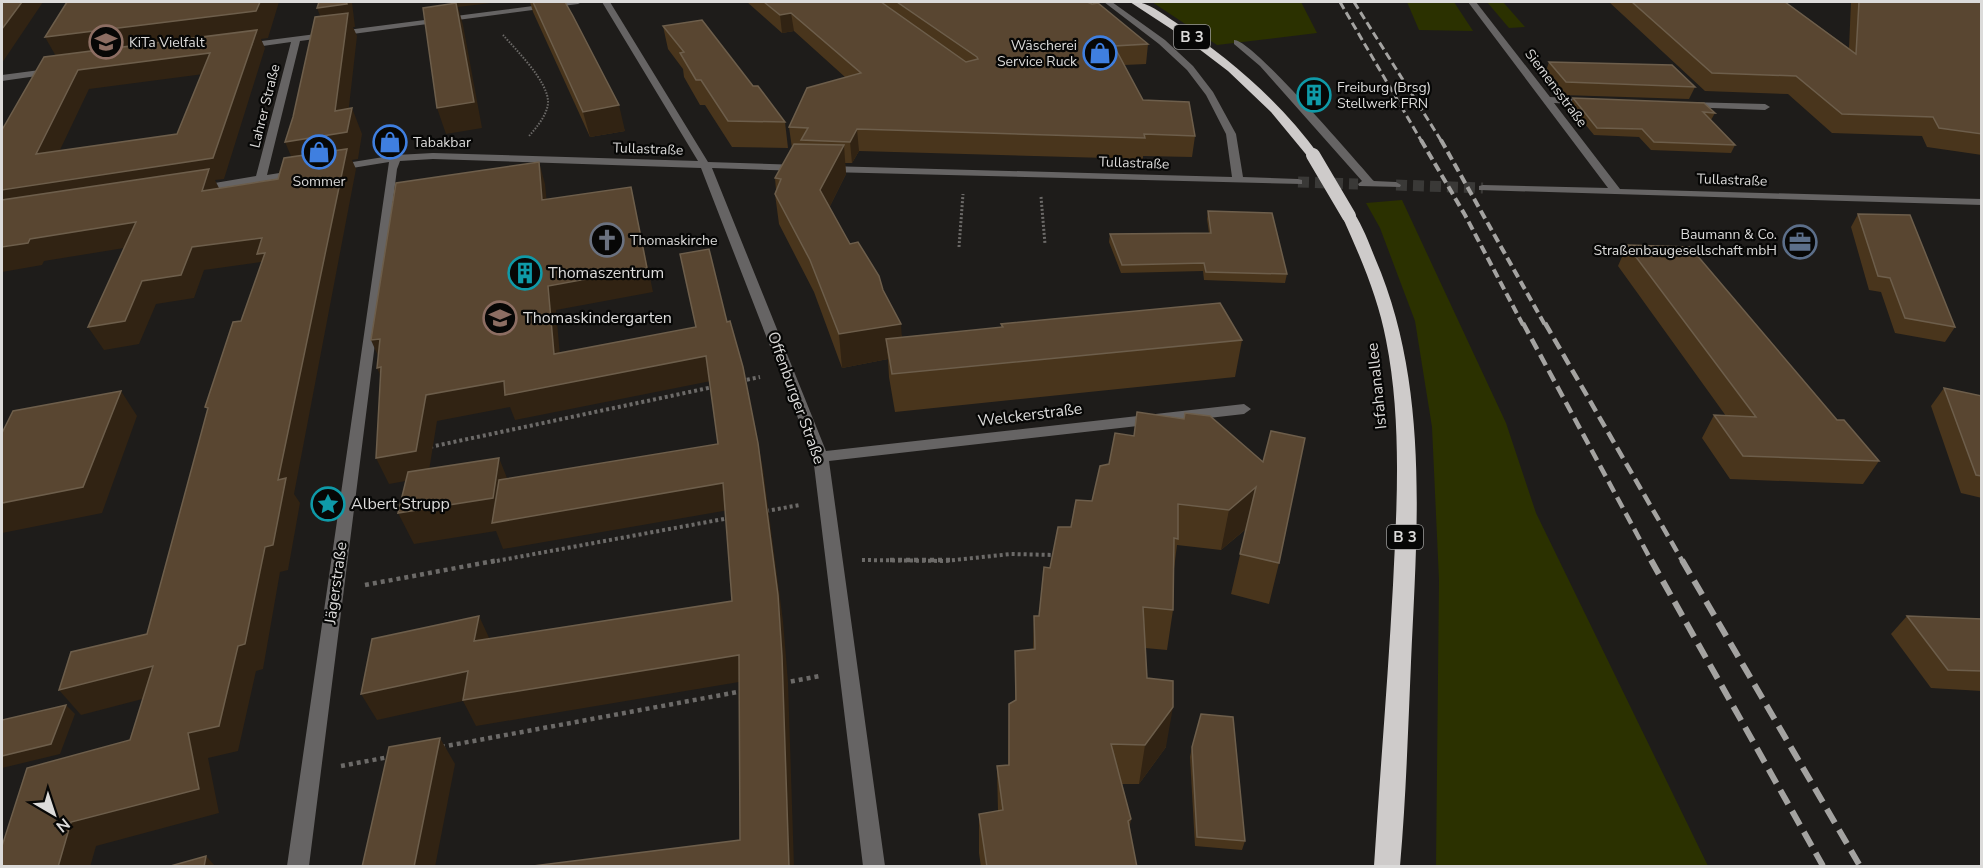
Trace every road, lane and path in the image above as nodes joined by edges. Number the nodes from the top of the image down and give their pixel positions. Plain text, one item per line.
1 (578, 2) edge
2 (606, 2) edge
3 (1108, 2) edge
4 (1135, 2) edge
5 (1472, 2) edge
6 (536, 5) edge
7 (485, 14) junction
8 (296, 39) junction
9 (1237, 42) dead end
10 (237, 47) edge
11 (60, 70) edge
12 (2, 78) edge
13 (1547, 100) junction
14 (1604, 102) edge
15 (1673, 104) edge
16 (1765, 107) dead end
17 (396, 158) junction
18 (508, 159) junction
19 (705, 165) junction
20 (964, 173) junction
21 (1040, 175) junction
22 (261, 179) junction
23 (1238, 181) junction
24 (1298, 182) tunnel mouth
25 (1358, 184) tunnel mouth
26 (1371, 184) junction
27 (1396, 185) tunnel mouth
28 (1483, 188) tunnel mouth
29 (185, 191) edge
30 (1617, 192) junction
31 (1982, 202) edge
32 (1045, 244) dead end
33 (959, 247) dead end
34 (787, 371) junction
35 (730, 383) edge
36 (718, 386) edge
37 (1244, 409) dead end
38 (421, 449) edge
39 (821, 457) junction
40 (827, 500) junction
41 (756, 513) edge
42 (733, 518) edge
43 (1060, 555) edge
44 (835, 560) junction
45 (335, 591) junction
46 (849, 671) junction
47 (779, 684) edge
48 (755, 688) edge
49 (439, 748) edge
50 (392, 756) edge
51 (310, 772) junction
52 (298, 867) edge
53 (874, 867) edge
54 (1387, 867) edge

1 - 6 street
2 - 19 street, Offenburger Straße
3 - 23 street
4 - 54 highway, Isfahanallee / B 3, bridge
5 - 13 street, Siemensstraße
6 - 7 street
7 - 8 street
7 - 18 path
8 - 10 street
8 - 22 street, Lahrer Straße
9 - 26 street
11 - 12 street
13 - 14 street
13 - 30 street, Siemensstraße
15 - 16 street
17 - 18 street, Tullastraße
17 - 22 street, Tullastraße
17 - 45 street, Jägerstraße
18 - 19 street, Tullastraße
19 - 20 street, Tullastraße
19 - 34 street, Offenburger Straße
20 - 21 street, Tullastraße
20 - 33 path
21 - 23 street, Tullastraße
21 - 32 path
22 - 29 street, Tullastraße
23 - 24 street, Tullastraße
25 - 26 street
26 - 27 street
28 - 30 street, Tullastraße
30 - 31 street, Tullastraße
34 - 35 path
34 - 39 street, Offenburger Straße
36 - 38 path
37 - 39 street, Welckerstraße
39 - 40 street, Offenburger Straße
40 - 41 path
40 - 44 street, Offenburger Straße
42 - 45 path
43 - 44 path
44 - 46 street, Offenburger Straße
45 - 51 street, Jägerstraße
46 - 47 path
46 - 53 street, Offenburger Straße
48 - 49 path
50 - 51 path
51 - 52 street, Jägerstraße

